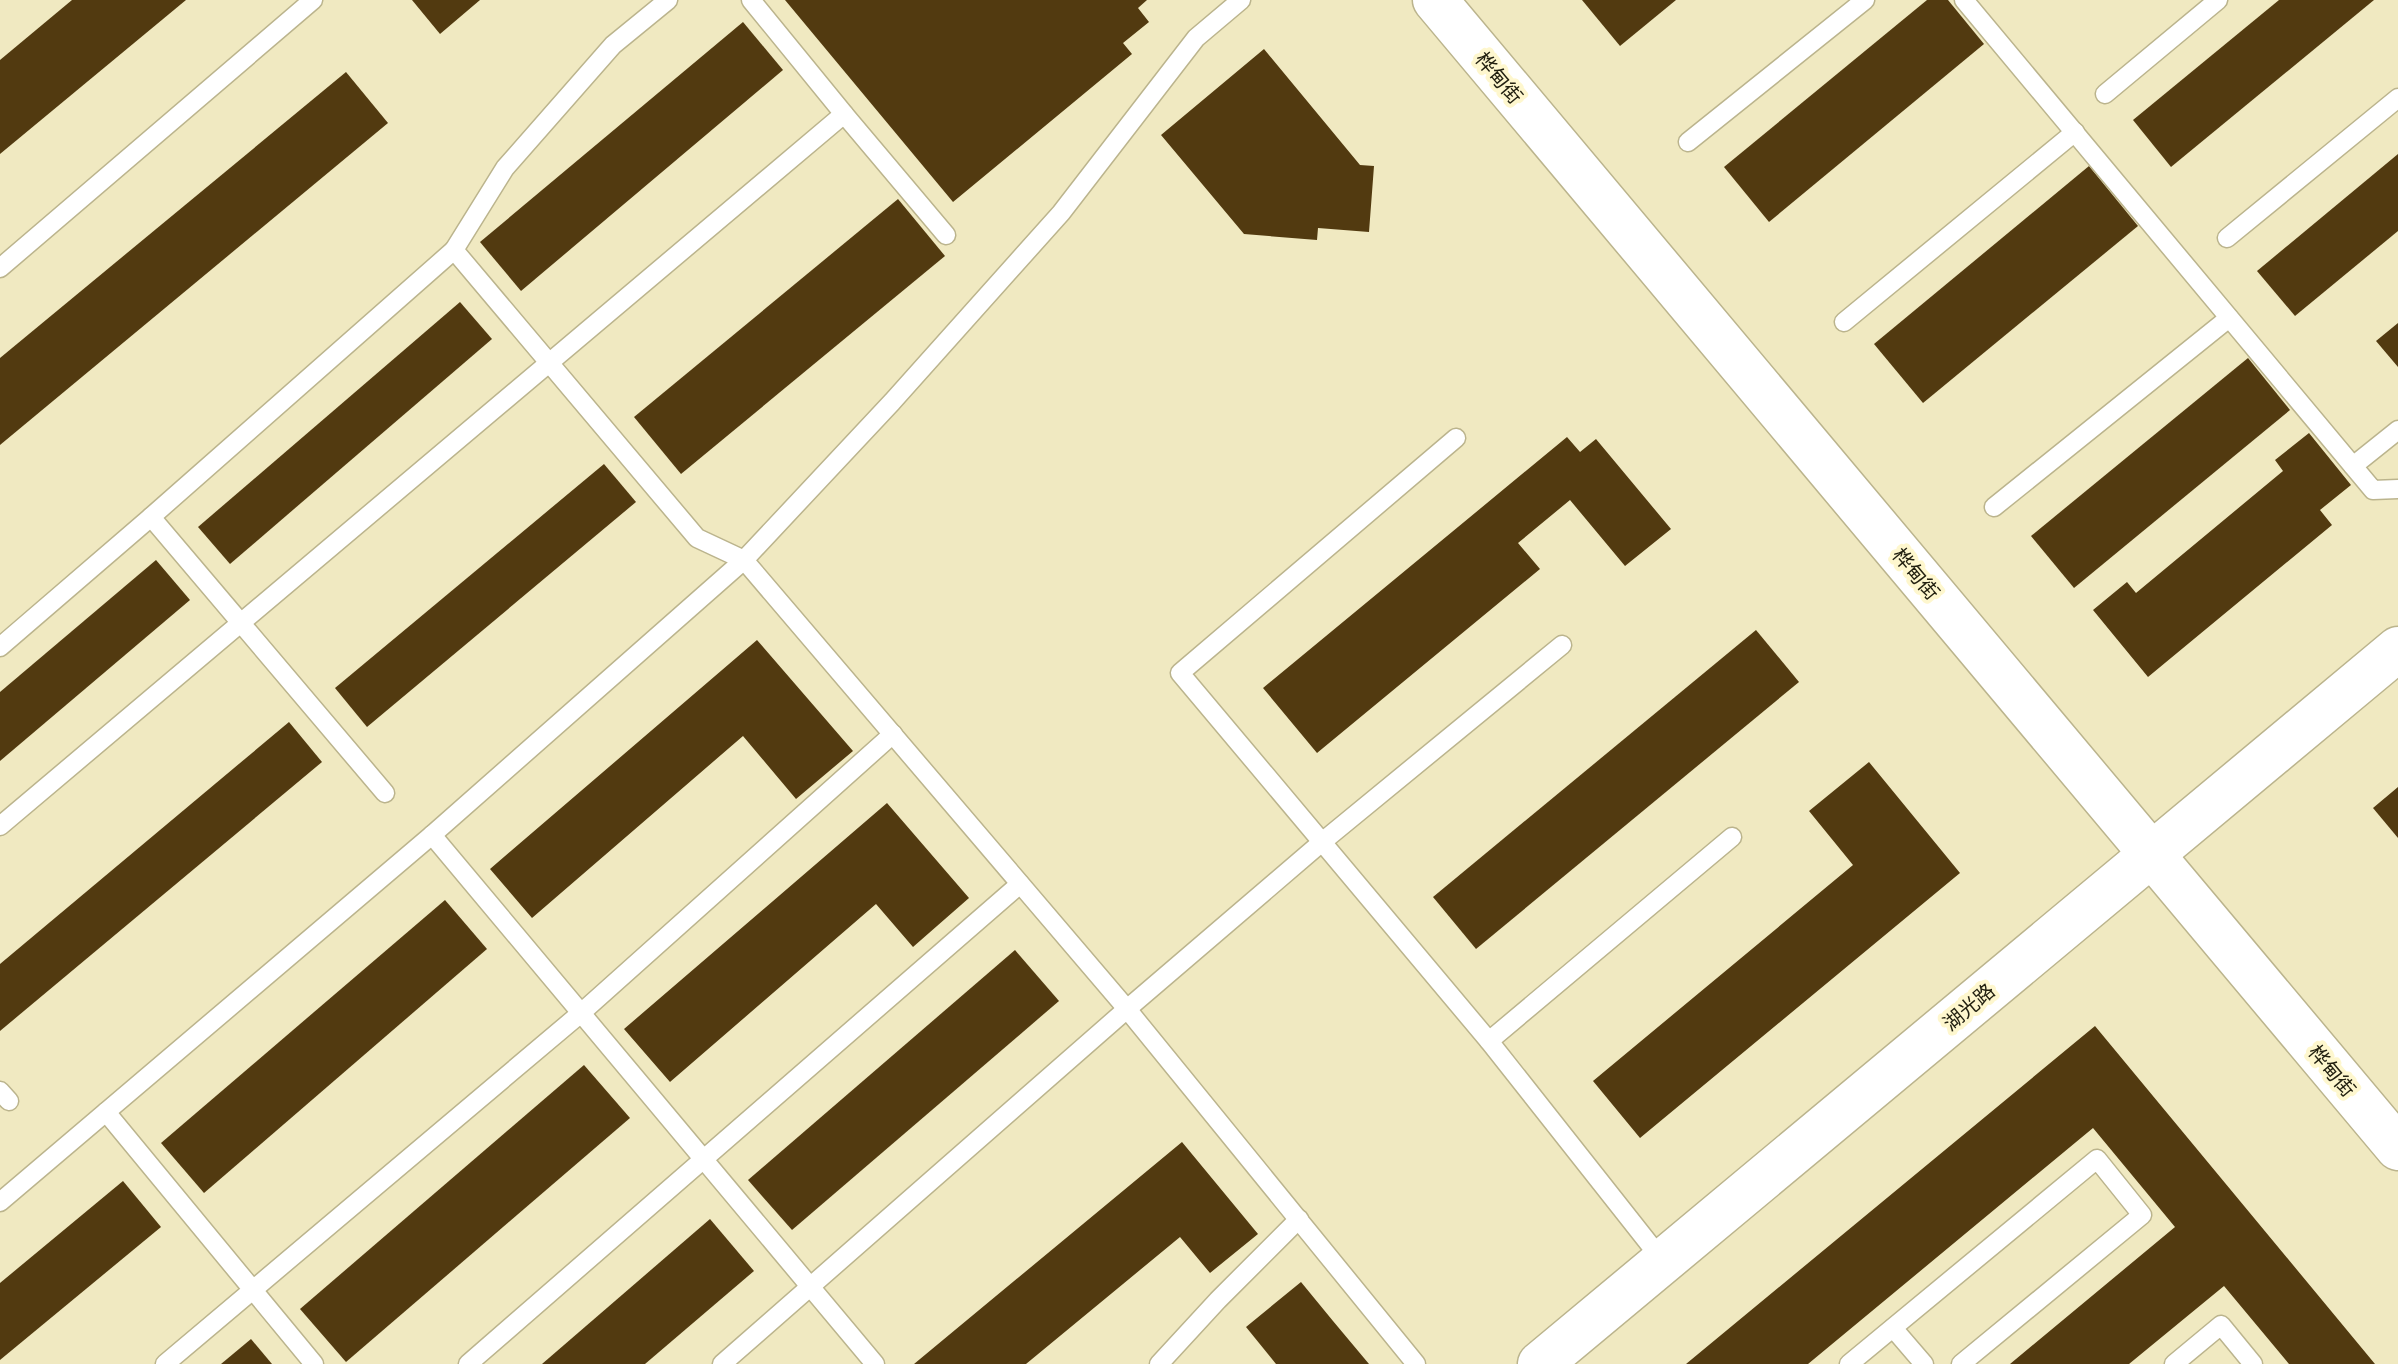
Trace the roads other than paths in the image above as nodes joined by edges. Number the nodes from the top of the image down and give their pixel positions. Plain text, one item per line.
1 (313, 0) edge
2 (668, 0) edge
3 (751, 0) edge
4 (1241, 0) edge
5 (1435, 0) edge
6 (1865, 0) edge
7 (1964, 0) edge
8 (2218, 0) edge
9 (2105, 94) dead end
10 (2398, 98) edge
11 (844, 114) junction
12 (2075, 132) junction
13 (1688, 142) dead end
14 (946, 235) dead end
15 (2227, 238) dead end
16 (454, 250) junction
17 (0, 268) edge
18 (2229, 318) junction
19 (1844, 322) dead end
20 (550, 364) junction
21 (2398, 430) edge
22 (1456, 438) dead end
23 (2353, 466) junction
24 (2398, 489) edge
25 (1994, 507) dead end
26 (151, 517) junction
27 (744, 560) junction
28 (241, 623) junction
29 (1562, 645) dead end
30 (0, 647) edge
31 (2398, 649) edge
32 (893, 734) junction
33 (385, 793) dead end
34 (0, 826) edge
35 (432, 835) junction
36 (1732, 837) dead end
37 (1322, 842) junction
38 (2153, 854) junction
39 (1020, 884) junction
40 (1127, 1009) junction
41 (581, 1013) junction
42 (1489, 1041) junction
43 (106, 1112) junction
44 (2398, 1148) edge
45 (705, 1160) junction
46 (0, 1202) edge
47 (1299, 1219) junction
48 (1662, 1260) junction
49 (812, 1287) junction
50 (254, 1291) junction
51 (1893, 1328) junction
52 (1853, 1363) edge
53 (165, 1364) edge
54 (314, 1364) edge
55 (468, 1364) edge
56 (722, 1364) edge
57 (875, 1364) edge
58 (1159, 1364) edge
59 (1416, 1364) edge
60 (1540, 1364) edge
61 (1924, 1364) edge
62 (1961, 1364) edge
63 (2174, 1364) edge
64 (2253, 1364) edge

1 - 17 lane
2 - 16 lane
3 - 11 lane
4 - 27 lane
5 - 38 street, 桦甸街
6 - 13 lane
7 - 12 lane
8 - 9 lane
10 - 15 lane
11 - 14 lane
11 - 20 lane
12 - 18 lane
12 - 19 lane
16 - 20 lane
16 - 26 lane
18 - 23 lane
18 - 25 lane
20 - 27 lane
20 - 28 lane
21 - 23 lane
22 - 37 lane
23 - 24 lane
26 - 28 lane
26 - 30 lane
27 - 32 lane
27 - 35 lane
28 - 33 lane
28 - 34 lane
29 - 37 lane
31 - 38 street, 湖光路
32 - 39 lane
32 - 41 lane
35 - 41 lane
35 - 43 lane
36 - 42 lane
37 - 40 lane
37 - 42 lane
38 - 44 street, 桦甸街
38 - 48 street, 湖光路
39 - 40 lane
39 - 45 lane
40 - 47 lane
40 - 49 lane
41 - 45 lane
41 - 50 lane
42 - 48 lane
43 - 46 lane
43 - 50 lane
45 - 49 lane
45 - 55 lane
47 - 58 lane
47 - 59 lane
48 - 60 street, 湖光路
49 - 56 lane
49 - 57 lane
50 - 53 lane
50 - 54 lane
51 - 52 lane
51 - 61 lane
51 - 62 lane
63 - 64 lane

